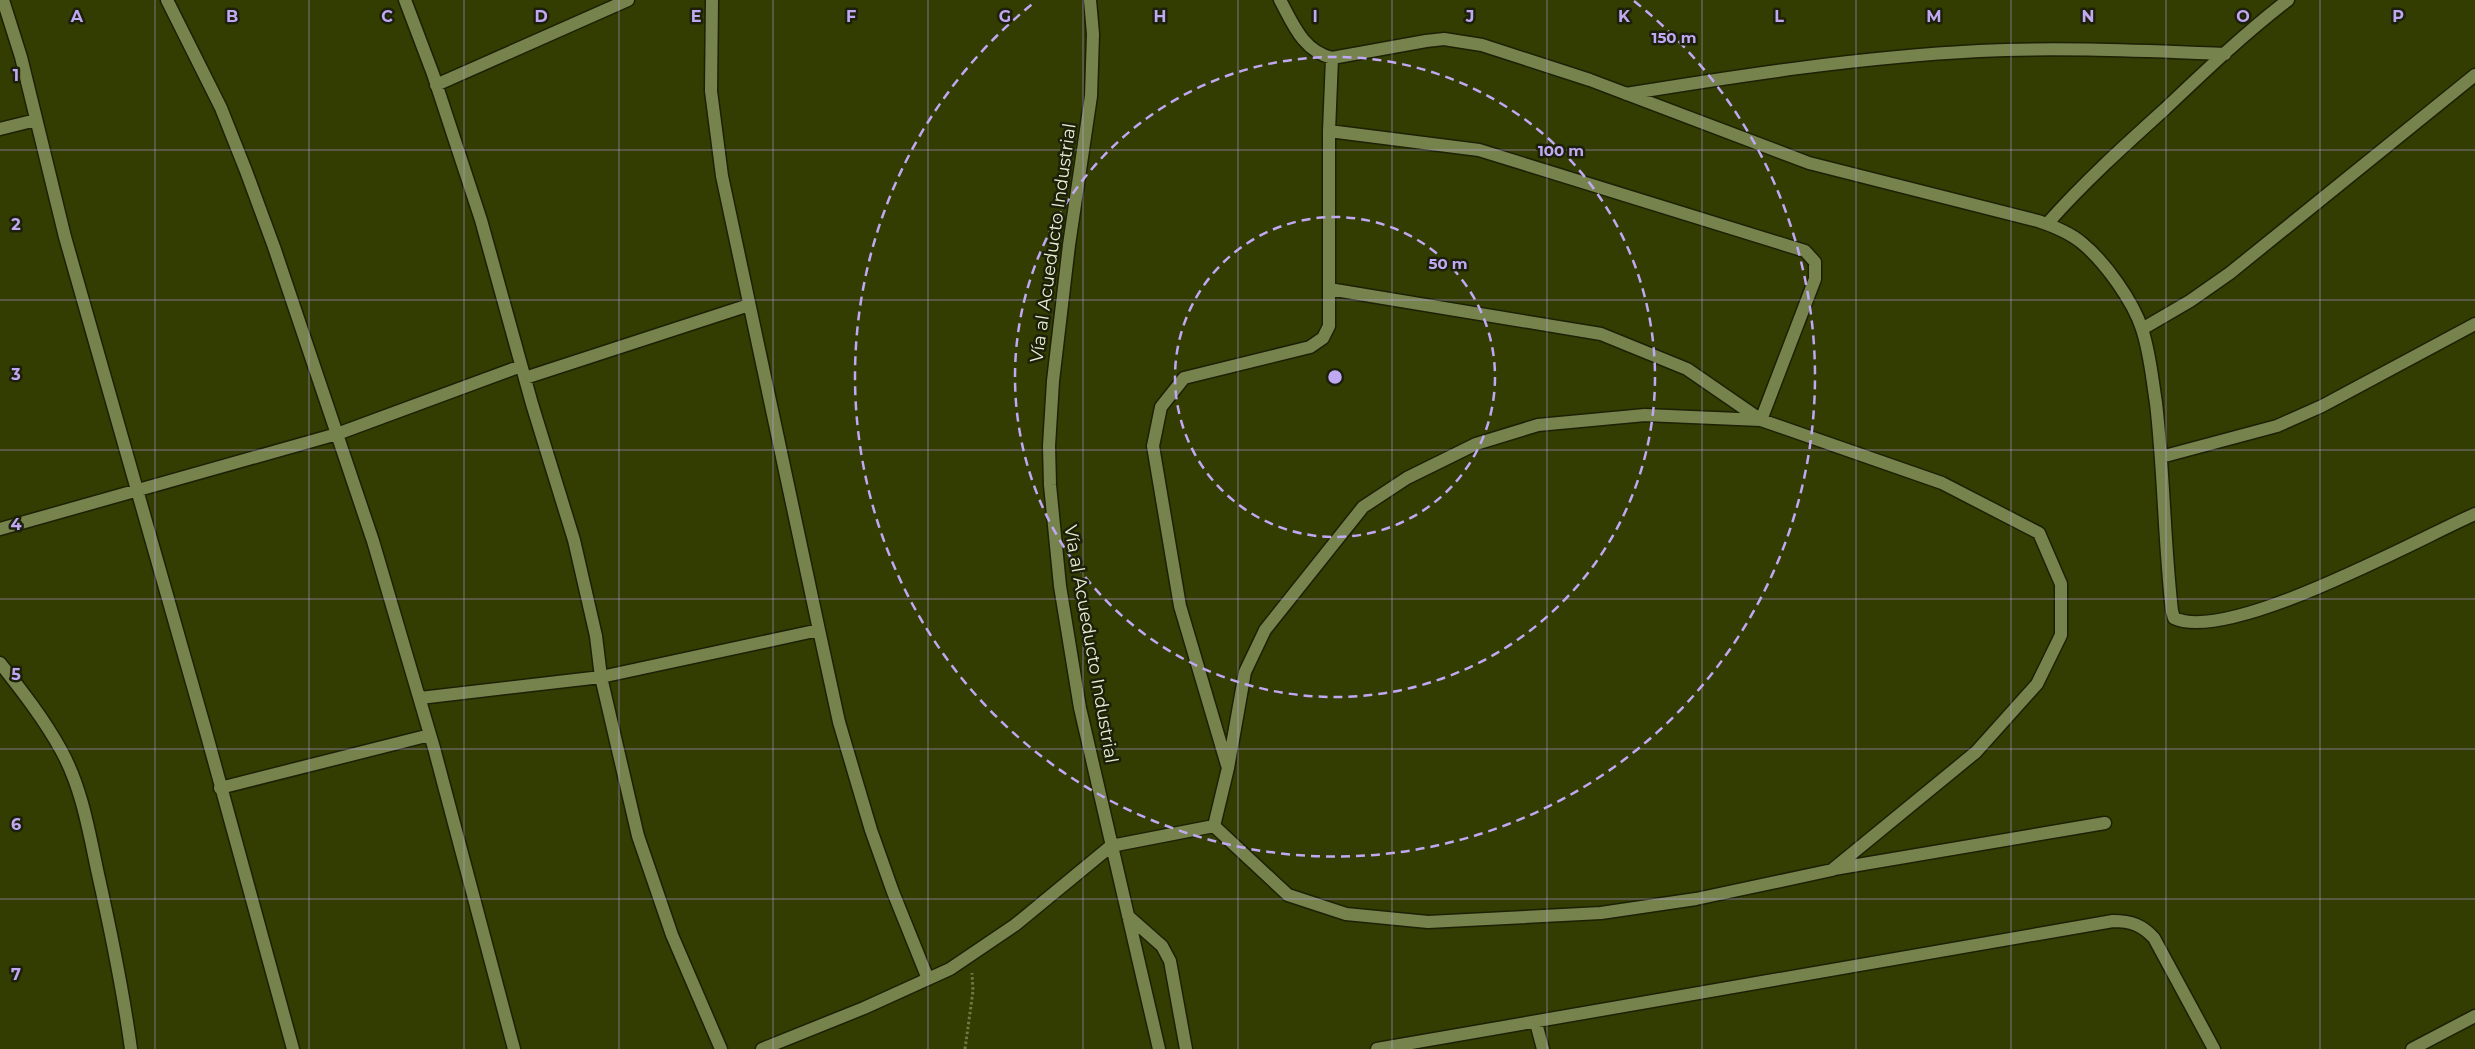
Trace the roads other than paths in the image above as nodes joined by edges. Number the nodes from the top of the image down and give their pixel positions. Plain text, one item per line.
1 (3, 0) edge
2 (168, 0) edge
3 (406, 0) edge
4 (628, 0) edge
5 (712, 0) edge
6 (1090, 0) edge
7 (1280, 0) edge
8 (2288, 0) edge
9 (2225, 54) junction
10 (1332, 58) junction
11 (2475, 75) edge
12 (436, 85) junction
13 (1626, 94) junction
14 (36, 120) junction
15 (0, 129) edge
16 (1329, 131) junction
17 (2046, 224) junction
18 (1329, 289) junction
19 (749, 305) junction
20 (2475, 324) edge
21 (2142, 329) junction
22 (523, 372) junction
23 (1761, 420) junction
24 (337, 434) junction
25 (2161, 457) junction
26 (136, 492) junction
27 (2475, 514) edge
28 (0, 529) edge
29 (818, 630) junction
30 (0, 663) edge
31 (601, 677) junction
32 (420, 698) junction
33 (430, 735) junction
34 (1228, 768) junction
35 (220, 788) junction
36 (2105, 823) dead end
37 (1214, 826) junction
38 (1111, 846) junction
39 (1832, 870) junction
40 (1128, 916) junction
41 (928, 979) junction
42 (2475, 1016) edge
43 (1536, 1023) junction
44 (131, 1049) edge
45 (293, 1049) edge
46 (514, 1049) edge
47 (721, 1049) edge
48 (762, 1049) edge
49 (1159, 1049) edge
50 (1186, 1049) edge
51 (1377, 1049) edge
52 (1543, 1049) edge
53 (2214, 1049) edge
54 (2412, 1049) edge

1 - 14 street
2 - 24 street
3 - 12 street
4 - 12 street
5 - 19 street
6 - 38 street, Vía al Acueducto Industrial
7 - 10 street
8 - 9 street
9 - 13 street
9 - 17 street
10 - 13 street
10 - 16 street
11 - 21 street
12 - 22 street
13 - 17 street
14 - 15 street
14 - 26 street
16 - 18 street
16 - 23 street
17 - 21 street
18 - 23 street
18 - 34 street
19 - 22 street
19 - 29 street
20 - 25 street
21 - 25 street
22 - 24 street
22 - 31 street
23 - 34 street
23 - 39 street
24 - 26 street
24 - 32 street
25 - 27 street
26 - 28 street
26 - 35 street
29 - 31 street
29 - 41 street
30 - 44 street
31 - 32 street
31 - 47 street
32 - 33 street
33 - 35 street
33 - 46 street
34 - 37 street
35 - 45 street
36 - 39 street
37 - 38 street
37 - 39 street
38 - 40 street, Vía al Acueducto Industrial
38 - 41 street
40 - 49 street, Vía al Acueducto Industrial
40 - 50 street
41 - 48 street
42 - 54 street
43 - 51 street
43 - 52 street
43 - 53 street

